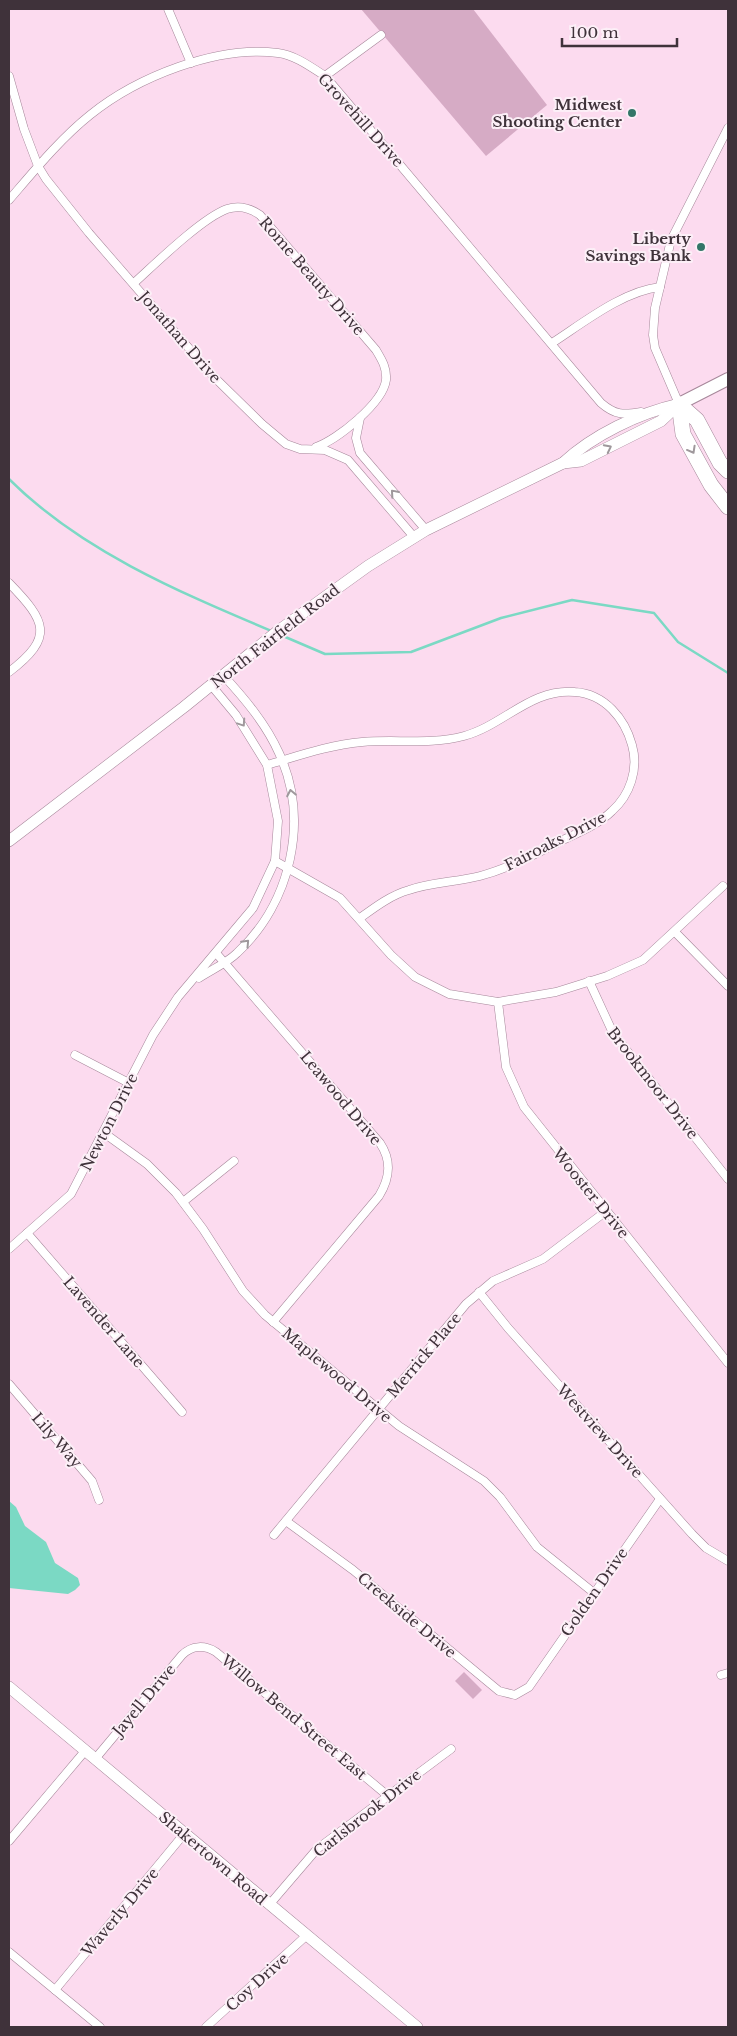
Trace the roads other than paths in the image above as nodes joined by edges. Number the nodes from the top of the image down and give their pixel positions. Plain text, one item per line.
1 (168, 9) edge
2 (381, 35) dead end
3 (191, 63) junction
4 (9, 76) edge
5 (325, 76) junction
6 (728, 128) edge
7 (38, 166) junction
8 (9, 200) edge
9 (134, 283) junction
10 (660, 287) junction
11 (552, 343) junction
12 (728, 379) edge
13 (679, 404) junction
14 (655, 409) junction
15 (363, 413) junction
16 (312, 448) junction
17 (563, 463) junction
18 (728, 471) edge
19 (728, 507) edge
20 (426, 530) junction
21 (414, 537) junction
22 (9, 584) edge
23 (9, 672) edge
24 (223, 675) junction
25 (211, 685) junction
26 (282, 761) junction
27 (266, 765) junction
28 (9, 841) edge
29 (276, 861) junction
30 (288, 868) junction
31 (723, 886) dead end
32 (360, 918) junction
33 (675, 932) junction
34 (216, 953) junction
35 (224, 962) junction
36 (193, 981) junction
37 (589, 981) junction
38 (728, 986) edge
39 (498, 1002) junction
40 (75, 1055) dead end
41 (130, 1083) junction
42 (104, 1133) junction
43 (234, 1161) dead end
44 (728, 1179) edge
45 (183, 1202) junction
46 (605, 1212) junction
47 (27, 1233) junction
48 (9, 1249) edge
49 (479, 1292) junction
50 (273, 1322) junction
51 (728, 1363) edge
52 (9, 1384) edge
53 (16, 1392) junction
54 (9, 1398) edge
55 (378, 1410) junction
56 (182, 1412) dead end
57 (660, 1498) junction
58 (99, 1500) dead end
59 (286, 1521) junction
60 (274, 1535) dead end
61 (728, 1561) edge
62 (594, 1593) junction
63 (197, 1647) joint
64 (9, 1687) edge
65 (529, 1687) joint
66 (451, 1749) dead end
67 (85, 1751) junction
68 (95, 1759) junction
69 (388, 1796) junction
70 (184, 1834) junction
71 (9, 1840) edge
72 (269, 1905) junction
73 (306, 1936) junction
74 (9, 1952) edge
75 (55, 1990) junction
76 (100, 2027) edge
77 (206, 2027) edge
78 (417, 2027) edge

1 - 3 street
2 - 5 street
3 - 5 street, Grovehill Drive
3 - 7 street, Grovehill Drive
4 - 7 street, Jonathan Drive
5 - 11 street, Grovehill Drive
6 - 10 street
7 - 8 street, Grovehill Drive
7 - 9 street, Jonathan Drive
9 - 15 street, Rome Beauty Drive
9 - 16 street, Jonathan Drive
10 - 11 street
10 - 13 street
11 - 14 street, Grovehill Drive
12 - 13 main road, North Fairfield Road
13 - 14 main road, North Fairfield Road
17 -> 13 main road, North Fairfield Road
13 - 18 highway
13 -> 19 highway
14 - 17 main road, North Fairfield Road
15 - 16 street, Rome Beauty Drive
20 -> 15 street
16 - 21 street, Jonathan Drive
17 - 20 main road, North Fairfield Road
20 - 21 main road, North Fairfield Road
21 - 24 main road, North Fairfield Road
22 - 23 street
24 - 25 main road, North Fairfield Road
24 - 26 street, Newton Drive
25 -> 27 street, Newton Drive
25 - 28 main road, North Fairfield Road
26 - 27 street, Fairoaks Drive
30 -> 26 street, Newton Drive
26 - 32 street, Fairoaks Drive
27 - 29 street, Newton Drive
29 - 30 street
29 - 34 street, Newton Drive
30 - 32 street
35 -> 30 street, Newton Drive
31 - 33 street
32 - 39 street
33 - 37 street
33 - 38 street
34 - 35 street, Leawood Drive
34 - 36 street, Newton Drive
35 - 36 street, Newton Drive
35 - 50 street, Leawood Drive
36 - 41 street, Newton Drive
37 - 39 street
37 - 44 street, Brookmoor Drive
39 - 46 street, Wooster Drive
40 - 41 street
41 - 42 street, Newton Drive
42 - 45 street, Maplewood Drive
42 - 47 street, Newton Drive
43 - 45 street
45 - 50 street, Maplewood Drive
46 - 49 street, Merrick Place
46 - 51 street, Wooster Drive
47 - 48 street, Newton Drive
47 - 56 street, Lavender Lane
49 - 55 street, Merrick Place
49 - 57 street, Westview Drive
50 - 55 street, Maplewood Drive
52 - 53 street, Lily Way
53 - 54 street
53 - 58 street, Lily Way
55 - 59 street, Merrick Place
55 - 62 street, Maplewood Drive
57 - 61 street, Westview Drive
57 - 62 street, Golden Drive
59 - 60 street, Merrick Place
59 - 65 street, Creekside Drive
62 - 65 street, Golden Drive
63 - 68 street, Jayell Drive
63 - 69 street, Willow Bend Street East
64 - 67 main road, Shakertown Road
66 - 69 street, Carlsbrook Drive
67 - 68 main road, Shakertown Road
67 - 71 street
68 - 70 main road, Shakertown Road
69 - 72 street, Carlsbrook Drive
70 - 72 main road, Shakertown Road
70 - 75 street, Waverly Drive
72 - 73 main road, Shakertown Road
73 - 77 street, Coy Drive
73 - 78 main road, Shakertown Road
74 - 75 street
75 - 76 street

